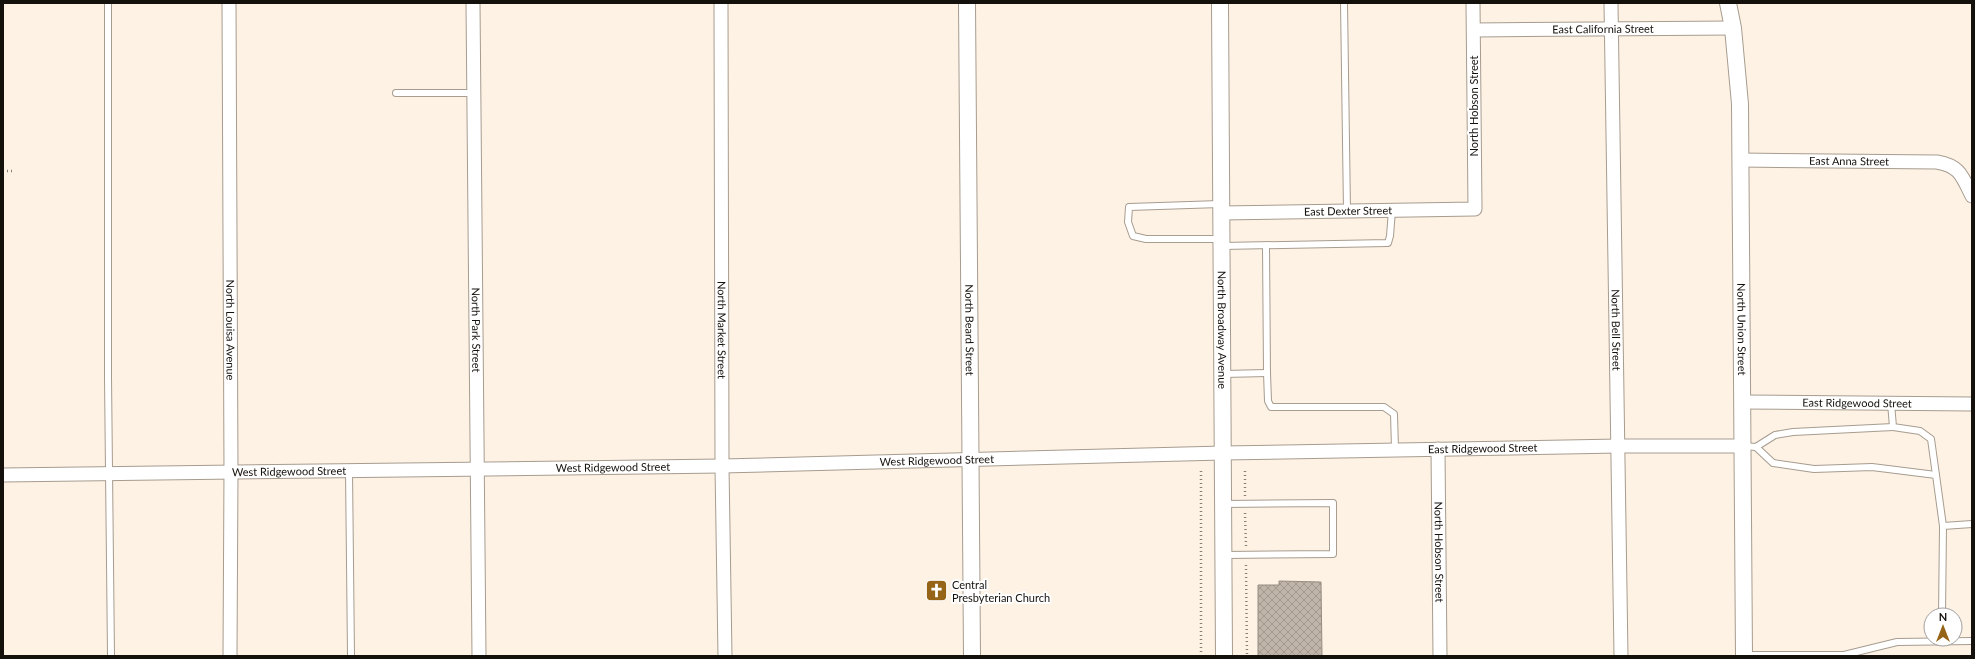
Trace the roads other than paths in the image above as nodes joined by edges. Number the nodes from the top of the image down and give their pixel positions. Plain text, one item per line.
1 (108, 3) edge
2 (229, 3) edge
3 (473, 3) edge
4 (721, 3) edge
5 (967, 3) edge
6 (1220, 3) edge
7 (1344, 3) edge
8 (1473, 3) edge
9 (1611, 3) edge
10 (1728, 3) edge
11 (1733, 28) junction
12 (1612, 29) junction
13 (1474, 30) junction
14 (396, 93) dead end
15 (473, 93) junction
16 (1740, 160) junction
17 (1972, 196) edge
18 (1221, 209) junction
19 (1475, 209) joint
20 (1392, 210) junction
21 (1347, 211) junction
22 (1222, 242) junction
23 (1266, 246) junction
24 (1267, 373) junction
25 (1222, 374) junction
26 (1742, 402) junction
27 (1891, 403) junction
28 (1972, 404) edge
29 (1893, 427) junction
30 (1619, 446) junction
31 (1750, 446) junction
32 (1438, 449) junction
33 (1395, 450) junction
34 (1223, 453) junction
35 (972, 458) junction
36 (722, 466) junction
37 (349, 469) junction
38 (476, 469) junction
39 (231, 472) junction
40 (110, 473) junction
41 (3, 475) edge
42 (1936, 475) junction
43 (1223, 504) junction
44 (1972, 524) edge
45 (1943, 526) junction
46 (1223, 555) junction
47 (1942, 607) edge
48 (1923, 641) edge
49 (1744, 655) edge
50 (111, 656) edge
51 (230, 656) edge
52 (351, 656) edge
53 (479, 656) edge
54 (725, 656) edge
55 (972, 656) edge
56 (1224, 656) edge
57 (1440, 656) edge
58 (1621, 656) edge

1 - 40 lane
2 - 39 street, North Louisa Avenue
3 - 15 street, North Park Street
4 - 36 street, North Market Street
5 - 35 street, North Beard Street
6 - 18 street, North Broadway Avenue
7 - 21 lane
8 - 13 street, North Hobson Street
9 - 12 street, North Bell Street
10 - 11 street, North Union Street
11 - 12 street, East California Street
11 - 16 street, North Union Street
12 - 13 street, East California Street
12 - 30 street, North Bell Street
13 - 19 street, North Hobson Street
14 - 15 lane
15 - 38 street, North Park Street
16 - 17 street, East Anna Street
16 - 26 street, North Union Street
18 - 21 street, East Dexter Street
18 - 22 street, North Broadway Avenue
18 - 22 lane
19 - 20 street, East Dexter Street
20 - 21 street, East Dexter Street
20 - 23 lane
22 - 23 lane
22 - 25 street, North Broadway Avenue
23 - 24 lane
24 - 25 lane
24 - 33 lane
25 - 34 street, North Broadway Avenue
26 - 27 street, East Ridgewood Street
26 - 31 street, North Union Street
27 - 28 street, East Ridgewood Street
27 - 29 lane
29 - 31 lane
29 - 42 lane
30 - 31 street, East Ridgewood Street
30 - 32 street, East Ridgewood Street
30 - 58 street, North Bell Street
31 - 42 lane
31 - 49 street, North Union Street
32 - 33 street, East Ridgewood Street
32 - 57 street, North Hobson Street
33 - 34 street, East Ridgewood Street
34 - 35 street, West Ridgewood Street
34 - 43 street, North Broadway Avenue
35 - 36 street, West Ridgewood Street
35 - 55 street, North Beard Street
36 - 38 street, West Ridgewood Street
36 - 54 street, North Market Street
37 - 38 street, West Ridgewood Street
37 - 39 street, West Ridgewood Street
37 - 52 lane
38 - 53 street, North Park Street
39 - 40 street, West Ridgewood Street
39 - 51 street, North Louisa Avenue
40 - 41 street, West Ridgewood Street
40 - 50 lane
42 - 45 lane
43 - 46 street, North Broadway Avenue
43 - 46 lane
44 - 45 lane
45 - 47 lane
46 - 56 street, North Broadway Avenue
48 - 49 lane

